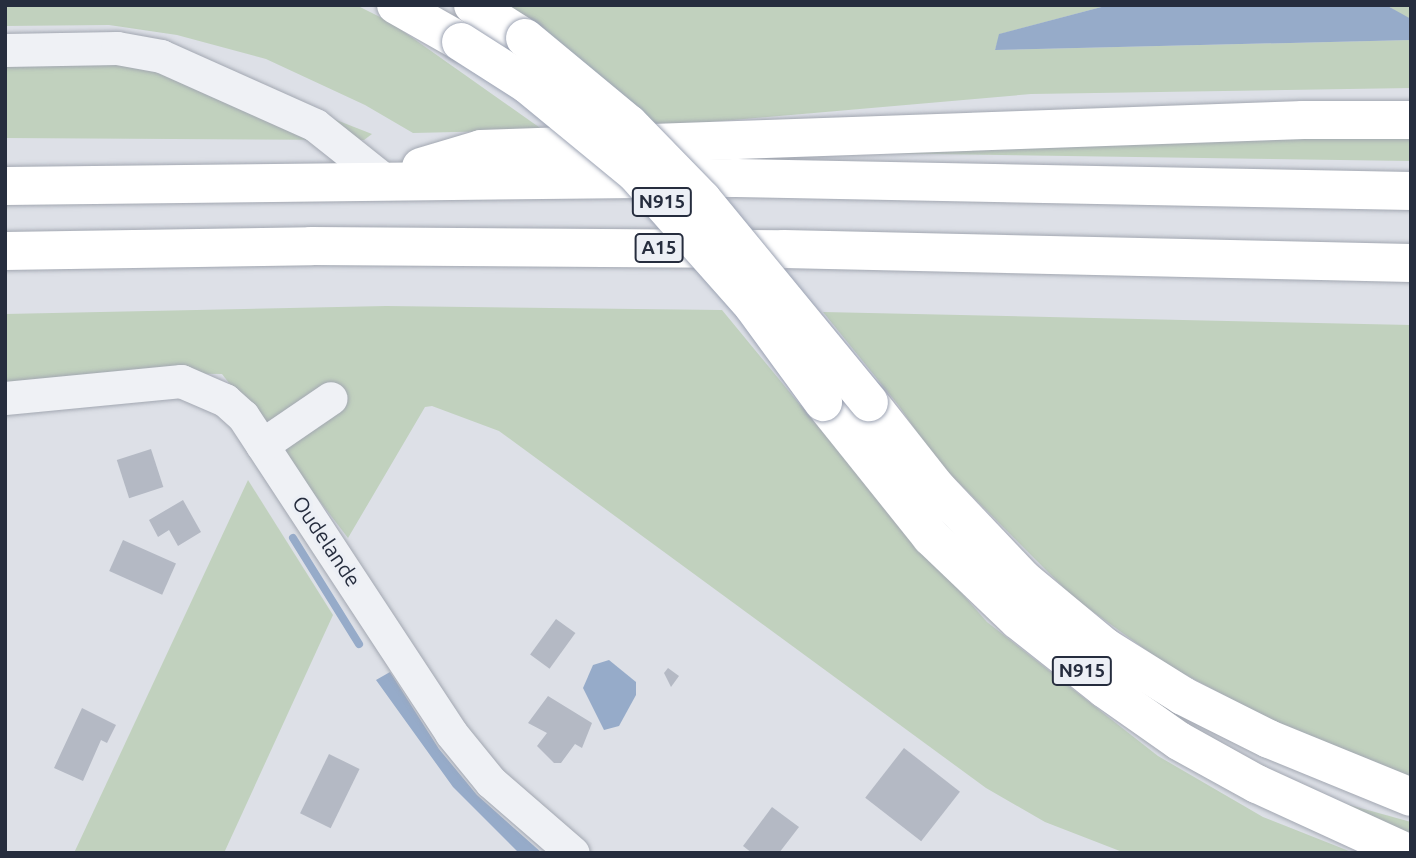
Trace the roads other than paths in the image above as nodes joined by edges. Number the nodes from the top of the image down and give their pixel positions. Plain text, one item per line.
1 (396, 5) edge
2 (473, 5) edge
3 (5, 50) edge
4 (1411, 120) edge
5 (383, 179) junction
6 (5, 186) edge
7 (1411, 191) edge
8 (5, 251) edge
9 (1313, 259) junction
10 (1411, 263) edge
11 (1411, 273) edge
12 (5, 398) edge
13 (331, 398) dead end
14 (262, 444) junction
15 (1411, 797) edge
16 (573, 853) edge
17 (1408, 853) edge

1 - 17 main road, N915, bridge
2 - 15 main road, N915, bridge
3 - 5 street
4 - 5 main road
5 - 6 main road
5 - 7 main road
8 - 9 main road, A15
9 - 10 main road, A15
9 - 11 main road, A15
12 - 14 street, Oudelande
13 - 14 street
14 - 16 street, Oudelande

